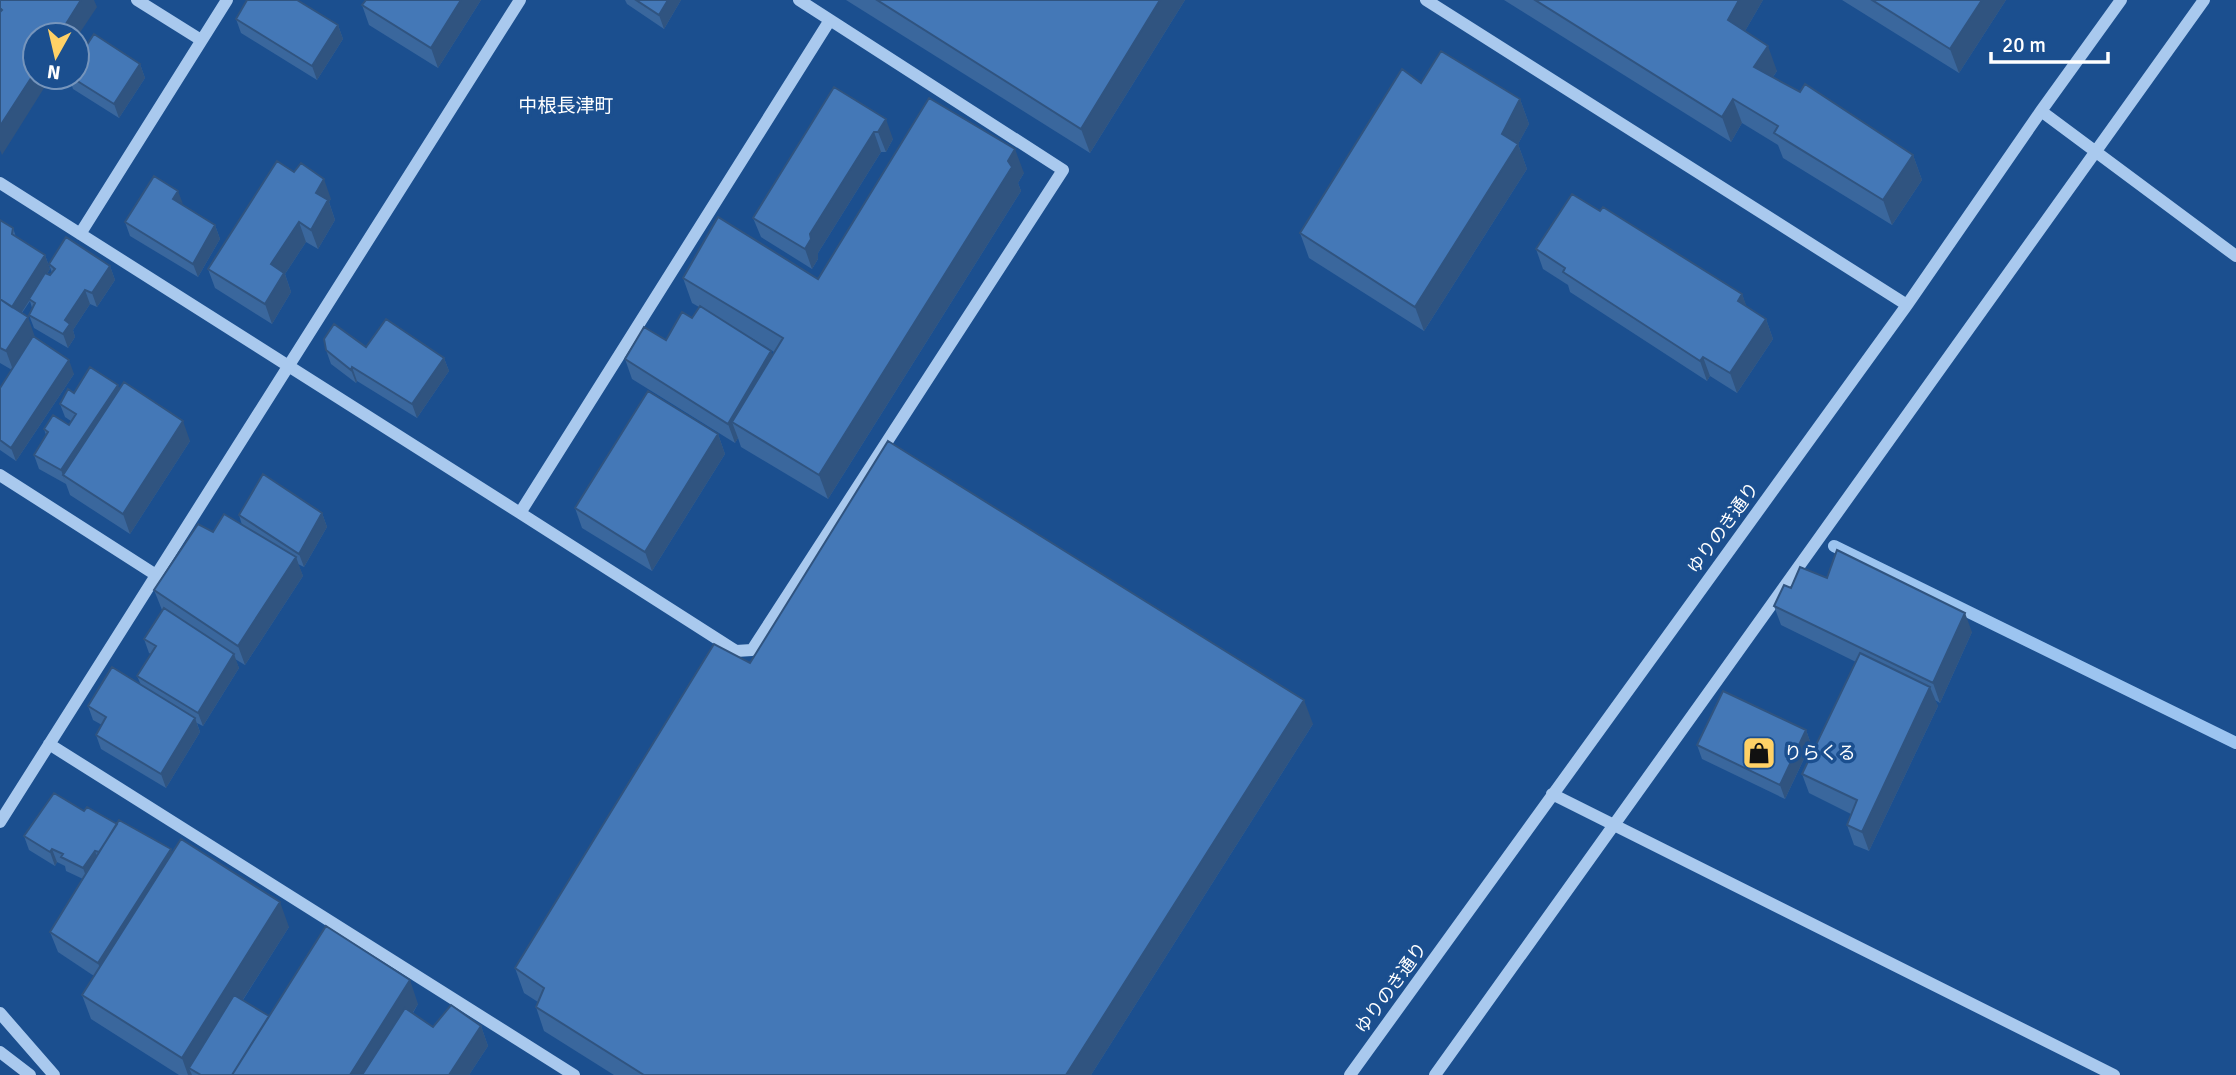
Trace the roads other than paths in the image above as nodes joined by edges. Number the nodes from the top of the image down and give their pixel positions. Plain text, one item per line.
1 (137, 0) edge
2 (227, 0) edge
3 (520, 0) edge
4 (799, 0) edge
5 (1426, 0) edge
6 (2122, 0) edge
7 (2204, 0) edge
8 (830, 20) junction
9 (201, 40) junction
10 (2041, 111) junction
11 (2094, 152) junction
12 (0, 183) edge
13 (80, 234) junction
14 (2236, 256) edge
15 (1907, 305) junction
16 (289, 366) junction
17 (0, 475) edge
18 (520, 513) junction
19 (156, 575) junction
20 (49, 744) junction
21 (1552, 794) junction
22 (0, 822) edge
23 (1612, 825) junction
24 (0, 1013) edge
25 (0, 1052) edge
26 (30, 1075) edge
27 (54, 1075) edge
28 (574, 1075) edge
29 (1350, 1075) edge
30 (1435, 1075) edge
31 (2114, 1075) edge

1 - 9 street
2 - 9 street
3 - 16 street
4 - 8 street
5 - 15 street
6 - 10 street, ゆりのき通り
7 - 11 street
8 - 18 street
8 - 18 street
9 - 13 street
10 - 11 street
10 - 15 street, ゆりのき通り
11 - 14 street
11 - 23 street
12 - 13 street
13 - 16 street
15 - 21 street, ゆりのき通り
16 - 18 street
16 - 19 street
17 - 19 street
19 - 20 street
20 - 22 street
20 - 28 street
21 - 23 street
21 - 29 street, ゆりのき通り
23 - 30 street
23 - 31 street
24 - 27 street
25 - 26 street

